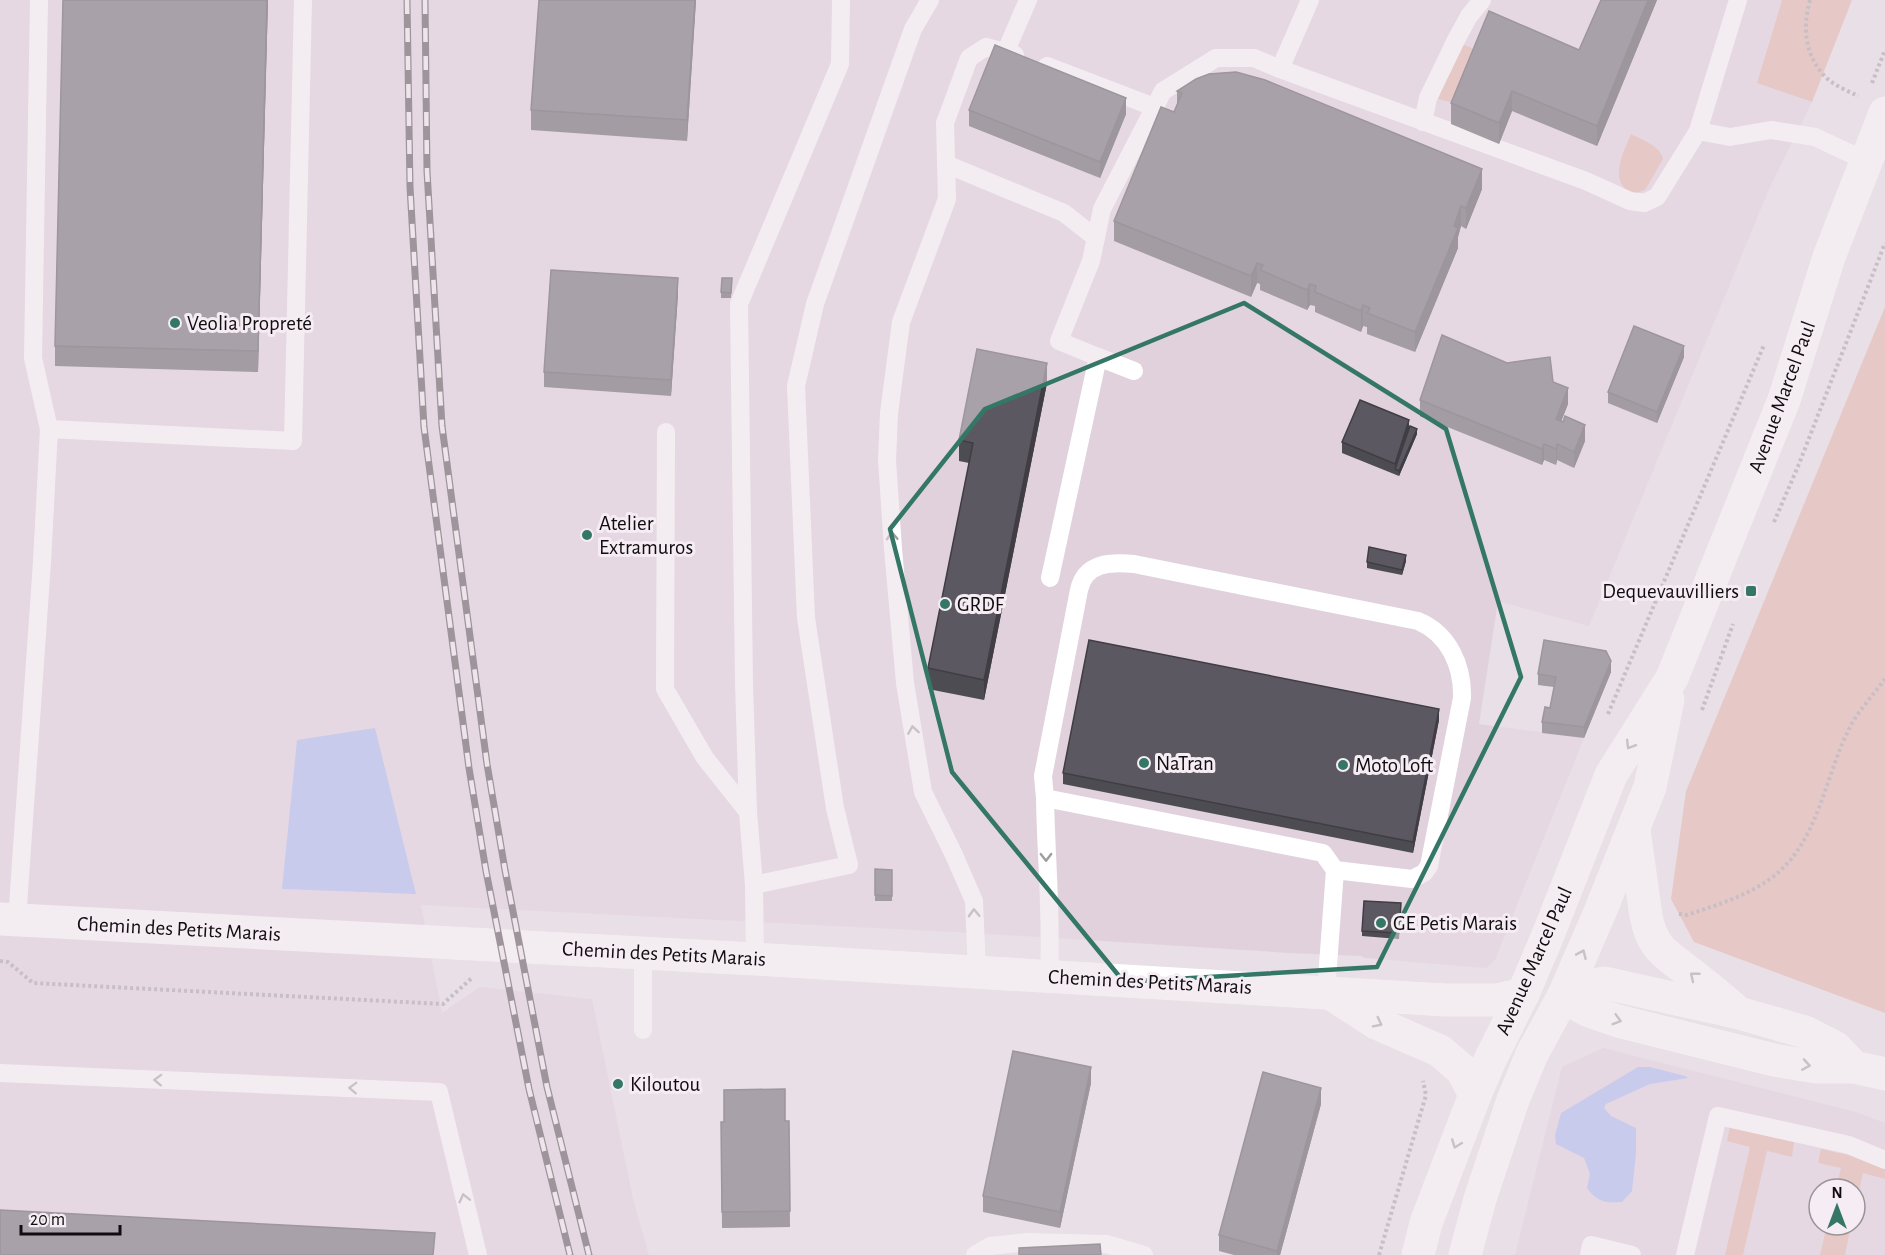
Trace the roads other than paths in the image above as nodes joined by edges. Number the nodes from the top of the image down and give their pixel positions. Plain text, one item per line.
1 (39, 0) edge
2 (303, 0) edge
3 (841, 0) edge
4 (930, 0) edge
5 (1028, 0) edge
6 (1310, 0) edge
7 (1482, 0) edge
8 (1738, 0) edge
9 (1006, 51) junction
10 (1280, 69) junction
11 (1873, 101) edge
12 (1154, 107) junction
13 (1423, 122) junction
14 (1698, 130) junction
15 (1866, 161) junction
16 (946, 165) junction
17 (1096, 238) junction
18 (1098, 357) junction
19 (1134, 371) dead end
20 (49, 429) junction
21 (666, 432) dead end
22 (1050, 578) dead end
23 (1672, 678) junction
24 (1045, 798) junction
25 (748, 812) junction
26 (1634, 830) junction
27 (1335, 870) junction
28 (754, 885) junction
29 (8, 920) edge
30 (643, 953) junction
31 (755, 959) junction
32 (977, 971) junction
33 (1049, 976) junction
34 (1327, 992) junction
35 (1523, 994) junction
36 (1563, 997) junction
37 (1739, 1013) junction
38 (643, 1029) dead end
39 (1870, 1071) edge
40 (0, 1073) edge
41 (1475, 1095) junction
42 (1885, 1160) edge
43 (478, 1255) edge
44 (975, 1255) edge
45 (1143, 1255) edge
46 (1418, 1255) edge
47 (1465, 1255) edge
48 (1589, 1255) edge
49 (1632, 1255) edge
50 (1685, 1255) edge

1 - 20 lane
2 - 20 lane
3 - 25 lane
4 - 28 lane
5 - 9 lane
6 - 10 lane
7 - 13 lane
8 - 14 lane
9 - 12 lane
9 - 16 lane
10 - 12 lane
10 - 13 lane
11 - 15 main road, Avenue Marcel Paul
12 - 17 lane
13 - 14 lane
14 - 15 lane
15 - 23 main road, Avenue Marcel Paul
16 - 17 lane
32 -> 16 lane
17 - 18 lane
18 - 19 lane
18 - 22 lane
20 - 29 lane
21 - 25 lane
23 - 26 main road, Avenue Marcel Paul
23 -> 35 main road, Avenue Marcel Paul
24 - 27 lane
24 - 27 lane
24 -> 33 lane
25 - 28 lane
36 -> 26 main road, Avenue Marcel Paul
37 -> 26 main road
27 - 34 lane
28 - 31 lane
29 - 30 main road, Chemin des Petits Marais
30 - 31 main road, Chemin des Petits Marais
30 - 38 lane
31 - 32 main road, Chemin des Petits Marais
32 - 33 main road, Chemin des Petits Marais
33 - 34 main road, Chemin des Petits Marais
34 - 35 main road, Chemin des Petits Marais
34 -> 41 main road
35 - 36 main road, Chemin des Petits Marais
35 - 41 main road, Avenue Marcel Paul
36 - 37 main road
36 -> 39 main road
36 - 47 main road, Avenue Marcel Paul
37 - 39 main road
43 -> 40 lane
41 -> 46 main road, Avenue Marcel Paul
42 - 50 lane
44 - 45 lane
48 - 49 lane

